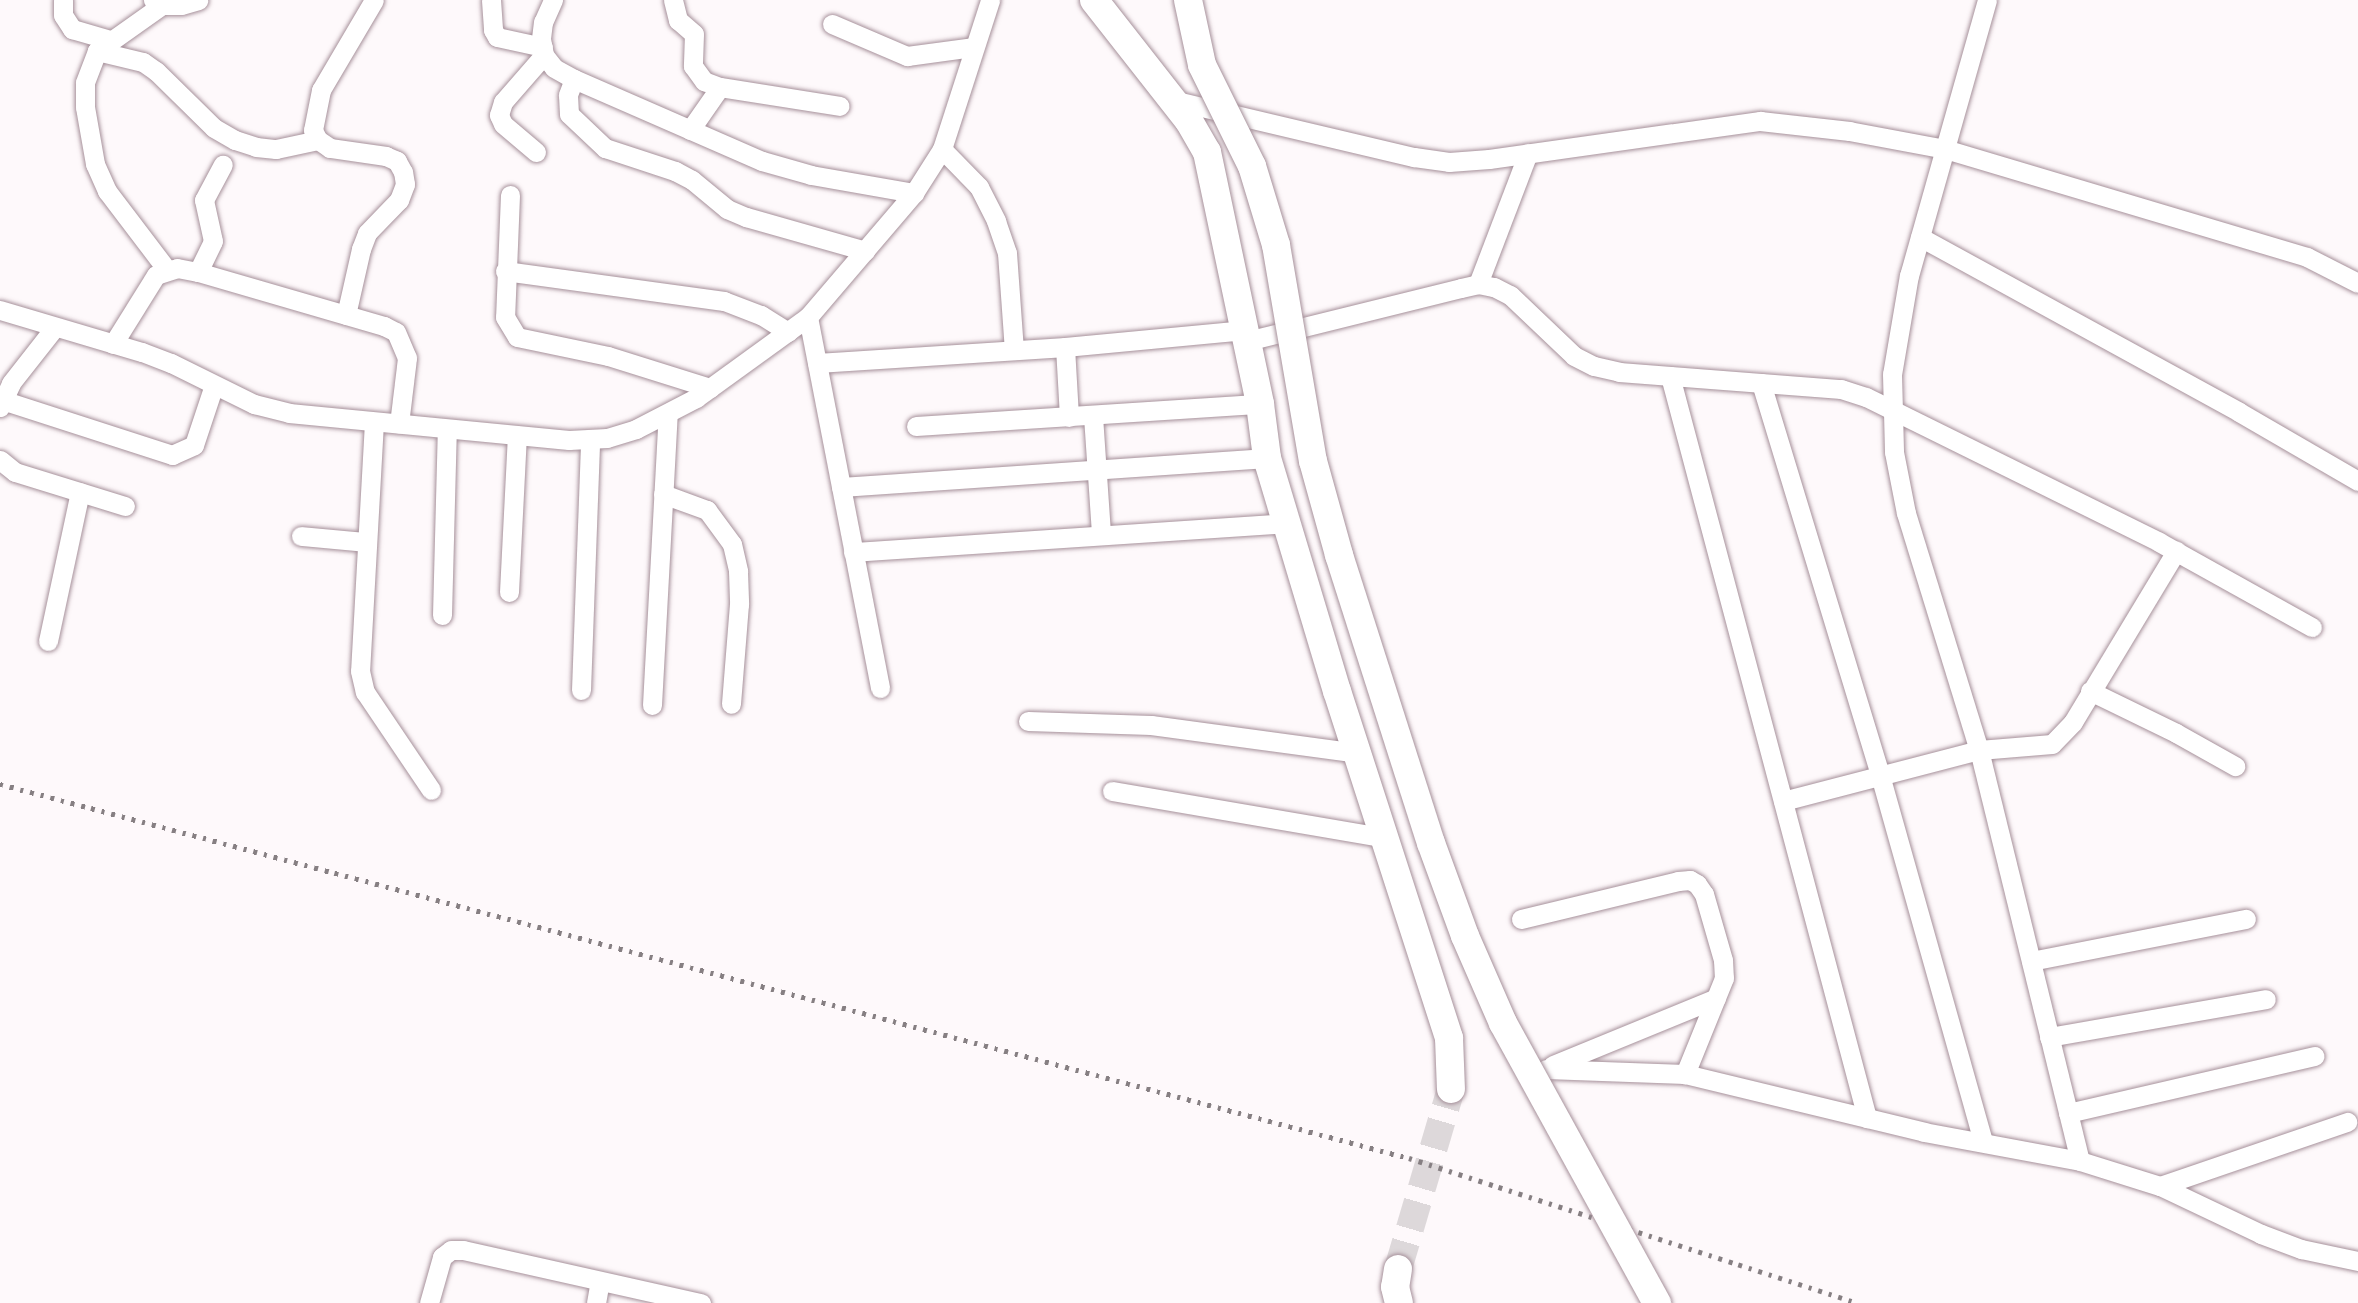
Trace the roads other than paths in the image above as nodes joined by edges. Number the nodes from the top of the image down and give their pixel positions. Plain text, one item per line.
1 (63, 0) edge
2 (198, 0) edge
3 (374, 0) edge
4 (491, 0) edge
5 (552, 0) edge
6 (673, 0) edge
7 (1094, 0) edge
8 (1188, 0) edge
9 (1987, 0) edge
10 (157, 2) edge
11 (983, 5) edge
12 (832, 24) dead end
13 (103, 45) junction
14 (974, 47) junction
15 (543, 51) junction
16 (574, 79) junction
17 (720, 87) junction
18 (1172, 100) junction
19 (840, 106) dead end
20 (690, 130) junction
21 (318, 140) junction
22 (942, 149) junction
23 (1945, 149) junction
24 (536, 152) dead end
25 (1528, 153) junction
26 (223, 165) dead end
27 (915, 193) junction
28 (510, 195) dead end
29 (1920, 237) junction
30 (865, 251) junction
31 (167, 270) junction
32 (505, 271) junction
33 (198, 272) junction
34 (2358, 283) edge
35 (1478, 284) junction
36 (0, 310) edge
37 (346, 315) junction
38 (808, 317) junction
39 (55, 327) junction
40 (788, 332) junction
41 (1246, 336) junction
42 (113, 344) junction
43 (1065, 347) junction
44 (1014, 350) junction
45 (817, 363) junction
46 (1670, 376) junction
47 (1760, 383) junction
48 (214, 385) junction
49 (710, 388) junction
50 (1, 404) edge
51 (1260, 404) junction
52 (1891, 408) junction
53 (668, 414) junction
54 (1093, 416) junction
55 (1069, 417) junction
56 (374, 422) junction
57 (399, 424) junction
58 (916, 426) dead end
59 (447, 429) junction
60 (517, 435) junction
61 (590, 439) junction
62 (1267, 458) junction
63 (0, 460) edge
64 (1097, 471) junction
65 (2358, 481) edge
66 (841, 487) junction
67 (80, 492) junction
68 (663, 494) junction
69 (125, 506) dead end
70 (1287, 523) junction
71 (1101, 534) junction
72 (301, 536) dead end
73 (366, 542) junction
74 (2176, 551) junction
75 (853, 552) junction
76 (509, 592) dead end
77 (442, 615) dead end
78 (2312, 626) dead end
79 (48, 640) dead end
80 (880, 688) dead end
81 (581, 690) dead end
82 (2091, 691) junction
83 (731, 704) dead end
84 (652, 705) dead end
85 (1028, 721) dead end
86 (1979, 750) junction
87 (1359, 752) junction
88 (2235, 766) dead end
89 (1880, 775) junction
90 (431, 790) dead end
91 (1112, 791) dead end
92 (1783, 801) junction
93 (1387, 838) junction
94 (1521, 919) dead end
95 (2246, 919) dead end
96 (2031, 961) junction
97 (1716, 999) junction
98 (2266, 999) dead end
99 (2049, 1037) junction
100 (2314, 1056) dead end
101 (1685, 1074) junction
102 (1451, 1089) tunnel mouth
103 (2068, 1113) junction
104 (1867, 1118) junction
105 (2347, 1122) dead end
106 (1983, 1141) junction
107 (2080, 1161) junction
108 (2160, 1186) junction
109 (2358, 1261) edge
110 (1398, 1269) tunnel mouth
111 (600, 1281) junction
112 (429, 1303) edge
113 (596, 1303) edge
114 (701, 1303) edge
115 (1398, 1303) edge
116 (1657, 1303) edge

1 - 13 street
2 - 10 street
3 - 21 street
4 - 15 street
5 - 15 street
6 - 17 street
7 - 18 main road
8 - 116 main road, bridge
9 - 23 street
10 - 13 street
11 - 14 street
12 - 14 street
13 - 21 street
13 - 31 street
14 - 22 street
15 - 16 street
15 - 24 street
16 - 20 street
16 - 30 street
17 - 19 street
17 - 20 street
18 - 25 street
18 - 41 main road
20 - 27 street
21 - 37 street
22 - 27 street
22 - 44 street
23 - 25 street
23 - 29 street
23 - 34 street
25 - 35 street
26 - 33 street
27 - 30 street
28 - 32 street
29 - 52 street
29 - 65 street
30 - 38 street
31 - 33 street
31 - 42 street
32 - 40 street
32 - 49 street
33 - 37 street
35 - 41 street
35 - 46 street
36 - 39 street
37 - 57 street
38 - 40 street
38 - 45 street
39 - 42 street
39 - 50 street
40 - 49 street
41 - 43 street
41 - 51 main road
42 - 48 street
43 - 44 street
43 - 55 street
44 - 45 street
45 - 66 street
46 - 47 street
46 - 92 street
47 - 52 street
47 - 89 street
48 - 50 street
48 - 56 street
49 - 53 street
51 - 54 street
51 - 62 main road
52 - 74 street
52 - 86 street
53 - 61 street
53 - 68 street
54 - 55 street
54 - 64 street
55 - 58 street
56 - 57 street
56 - 73 street
57 - 59 street
59 - 60 street
59 - 77 street
60 - 61 street
60 - 76 street
61 - 81 street
62 - 64 street
62 - 70 main road
63 - 67 street
64 - 66 street
64 - 71 street
66 - 75 street
67 - 69 street
67 - 79 street
68 - 83 street
68 - 84 street
70 - 71 street
70 - 87 main road
71 - 75 street
72 - 73 street
73 - 90 street
74 - 78 street
74 - 82 street
75 - 80 street
82 - 86 street
82 - 88 street
85 - 87 street
86 - 89 street
86 - 96 street
87 - 93 main road
89 - 92 street
89 - 106 street
91 - 93 street
92 - 104 street
93 - 102 main road
94 - 97 street
95 - 96 street
96 - 99 street
97 - 101 street
97 - 101 street
98 - 99 street
99 - 103 street
100 - 103 street
101 - 104 street
103 - 107 street
104 - 106 street
105 - 108 street
106 - 107 street
107 - 108 street
108 - 109 street
110 - 115 main road
111 - 112 street
111 - 113 street
111 - 114 street

